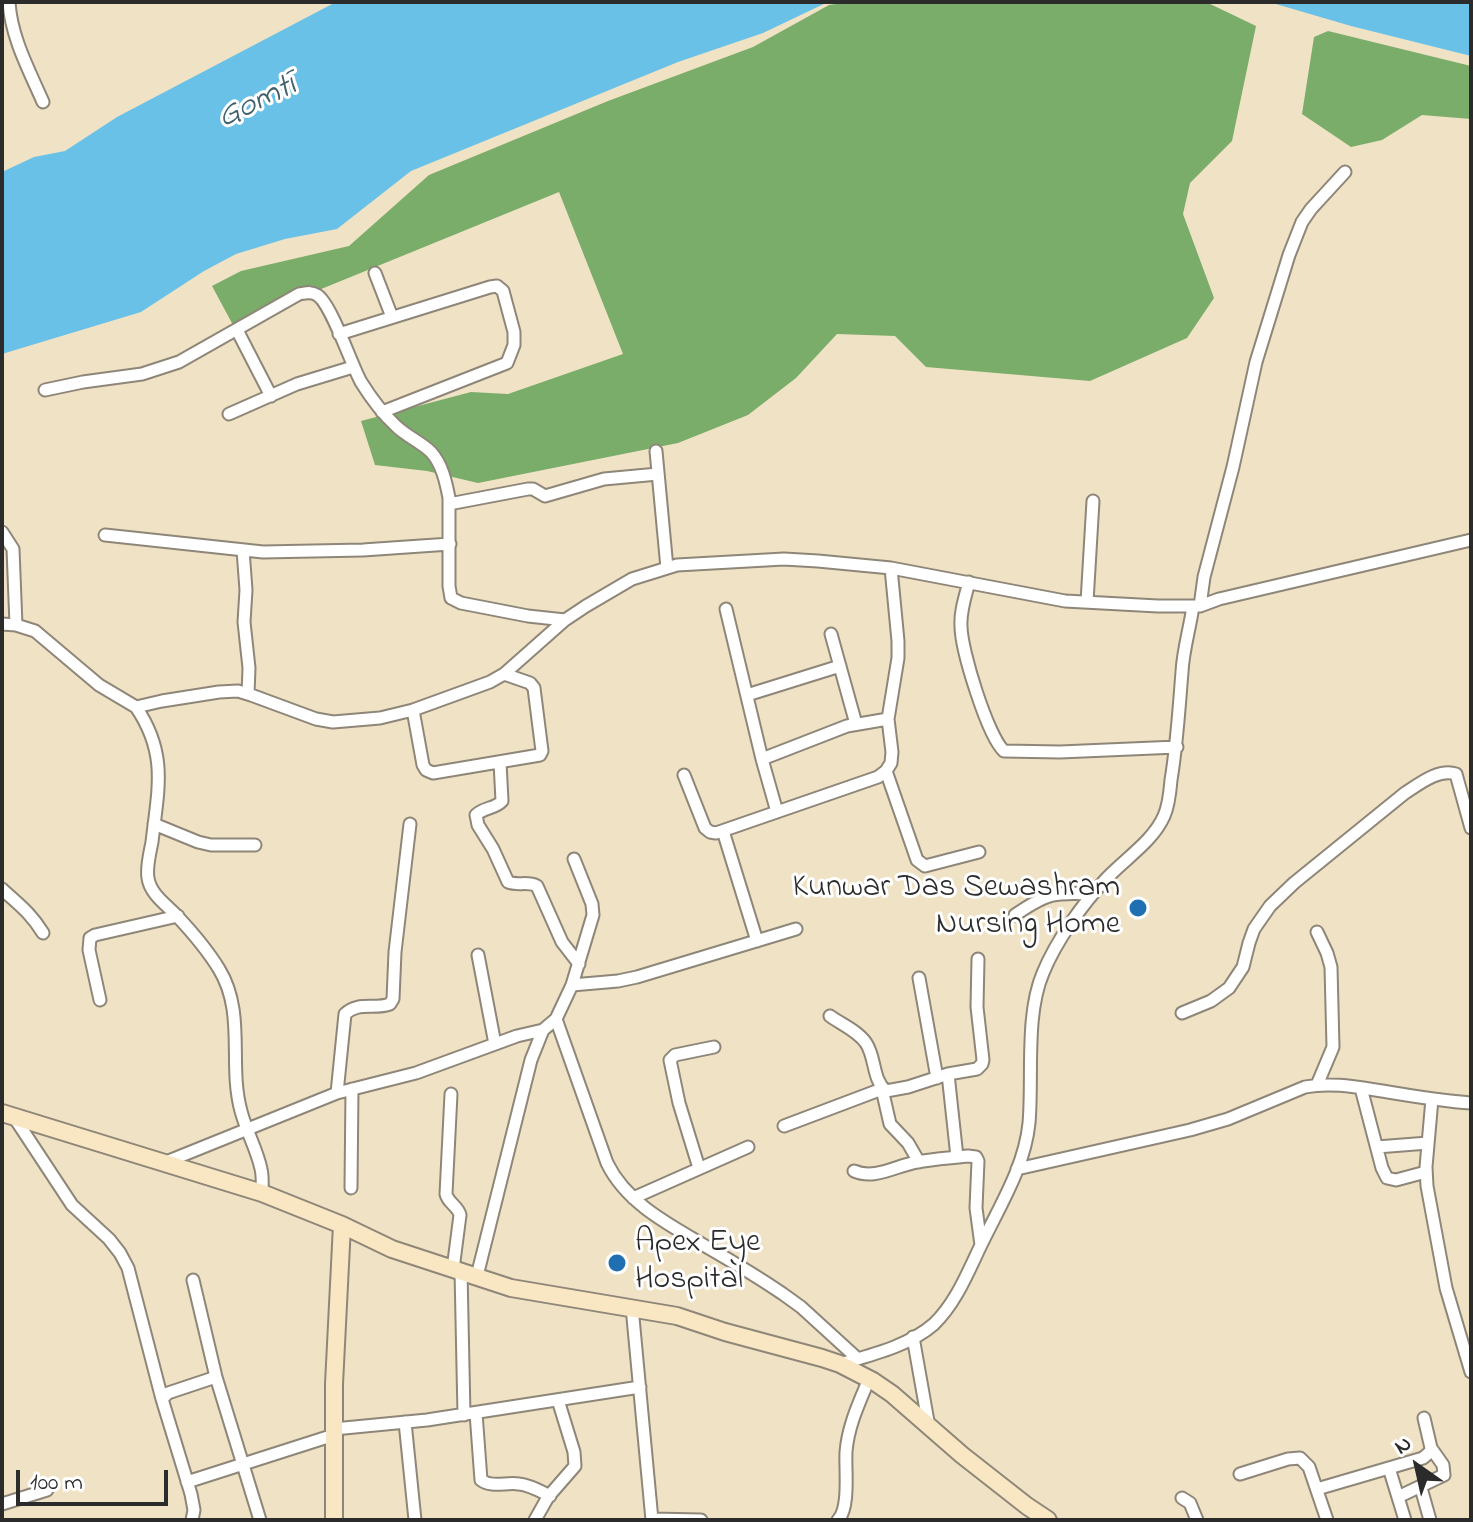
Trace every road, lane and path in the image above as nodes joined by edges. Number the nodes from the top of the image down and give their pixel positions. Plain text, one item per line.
1 (9, 2) edge
2 (43, 102) dead end
3 (1345, 172) dead end
4 (375, 273) dead end
5 (392, 317) junction
6 (237, 330) junction
7 (339, 334) junction
8 (353, 367) junction
9 (45, 390) dead end
10 (271, 396) junction
11 (382, 412) junction
12 (229, 414) dead end
13 (656, 451) dead end
14 (658, 474) junction
15 (1093, 501) dead end
16 (449, 504) junction
17 (2, 532) edge
18 (105, 535) dead end
19 (1471, 540) edge
20 (450, 544) junction
21 (243, 550) junction
22 (667, 568) junction
23 (891, 568) junction
24 (969, 582) junction
25 (1087, 602) junction
26 (1197, 606) junction
27 (726, 609) dead end
28 (565, 620) junction
29 (2, 624) edge
30 (16, 625) junction
31 (831, 634) dead end
32 (840, 666) junction
33 (504, 674) junction
34 (248, 694) junction
35 (747, 695) junction
36 (136, 707) junction
37 (413, 710) junction
38 (888, 719) junction
39 (856, 724) junction
40 (1177, 747) junction
41 (762, 759) junction
42 (500, 762) junction
43 (886, 771) junction
44 (684, 775) dead end
45 (1467, 799) edge
46 (777, 812) junction
47 (154, 824) junction
48 (410, 824) dead end
49 (1471, 828) edge
50 (723, 831) junction
51 (255, 845) dead end
52 (979, 852) dead end
53 (574, 859) dead end
54 (2, 889) edge
55 (1092, 894) junction
56 (1015, 915) dead end
57 (178, 916) junction
58 (796, 929) dead end
59 (1317, 932) dead end
60 (43, 933) dead end
61 (757, 941) junction
62 (478, 955) dead end
63 (978, 959) dead end
64 (579, 964) junction
65 (919, 978) dead end
66 (572, 985) junction
67 (100, 1000) dead end
68 (1182, 1013) dead end
69 (830, 1016) dead end
70 (556, 1019) junction
71 (543, 1030) junction
72 (495, 1044) junction
73 (714, 1047) dead end
74 (942, 1076) junction
75 (1317, 1085) junction
76 (1361, 1088) junction
77 (352, 1089) junction
78 (882, 1089) junction
79 (337, 1093) junction
80 (451, 1094) dead end
81 (1432, 1099) junction
82 (1471, 1103) edge
83 (8, 1115) edge
84 (784, 1126) dead end
85 (246, 1129) junction
86 (1428, 1143) junction
87 (748, 1147) dead end
88 (1377, 1147) junction
89 (957, 1157) junction
90 (166, 1162) junction
91 (919, 1162) junction
92 (699, 1168) junction
93 (1017, 1169) junction
94 (854, 1171) dead end
95 (1426, 1172) junction
96 (351, 1188) dead end
97 (262, 1193) junction
98 (633, 1198) junction
99 (342, 1225) junction
100 (981, 1245) junction
101 (464, 1272) junction
102 (193, 1280) dead end
103 (632, 1307) junction
104 (913, 1337) junction
105 (858, 1359) junction
106 (840, 1364) junction
107 (1471, 1372) edge
108 (216, 1377) junction
109 (869, 1379) junction
110 (640, 1387) junction
111 (162, 1399) junction
112 (558, 1400) junction
113 (470, 1414) junction
114 (1424, 1418) dead end
115 (405, 1422) junction
116 (930, 1428) junction
117 (334, 1432) junction
118 (1431, 1448) junction
119 (243, 1465) junction
120 (1389, 1468) junction
121 (1240, 1474) dead end
122 (187, 1482) junction
123 (1421, 1488) junction
124 (1317, 1489) junction
125 (47, 1490) dead end
126 (550, 1496) junction
127 (1398, 1497) junction
128 (1182, 1498) dead end
129 (2, 1504) edge
130 (652, 1519) edge
131 (192, 1520) edge
132 (260, 1520) edge
133 (334, 1520) edge
134 (415, 1520) edge
135 (535, 1520) edge
136 (701, 1520) edge
137 (838, 1520) edge
138 (1048, 1520) edge
139 (1197, 1520) edge
140 (1327, 1520) edge
141 (1405, 1520) edge
142 (1430, 1520) edge

1 - 2 street
3 - 26 street
4 - 5 street
5 - 7 street
5 - 11 street
6 - 7 street
6 - 9 street
6 - 10 street
7 - 8 street
8 - 10 street
8 - 11 street
10 - 12 street
11 - 16 street
13 - 14 street
14 - 16 street
14 - 22 street
15 - 25 street
16 - 20 street
17 - 30 street
18 - 21 street
19 - 26 street
20 - 21 street
20 - 28 street
21 - 34 street
22 - 23 street
22 - 28 street
23 - 24 street
23 - 38 street
24 - 25 street
24 - 40 street
25 - 26 street
26 - 40 street
27 - 35 street
28 - 33 street
29 - 30 street
30 - 36 street
31 - 32 street
32 - 35 street
32 - 39 street
33 - 37 street
33 - 42 street
34 - 36 street
34 - 37 street
35 - 41 street
36 - 47 street
37 - 42 street
38 - 39 street
38 - 43 street
39 - 41 street
40 - 55 street
41 - 46 street
42 - 64 street
43 - 46 street
43 - 52 street
44 - 50 street
45 - 49 street
45 - 68 street
46 - 50 street
47 - 51 street
47 - 57 street
48 - 79 street
50 - 61 street
53 - 64 street
54 - 60 street
55 - 56 street
55 - 93 street
57 - 67 street
57 - 85 street
58 - 61 street
59 - 75 street
61 - 66 street
62 - 72 street
63 - 74 street
64 - 66 street
65 - 74 street
66 - 70 street
69 - 78 street
70 - 71 street
70 - 98 street
71 - 72 street
71 - 101 street
72 - 77 street
73 - 92 street
74 - 78 street
74 - 89 street
75 - 76 street
75 - 93 street
76 - 81 street
76 - 88 street
77 - 79 street
77 - 96 street
78 - 84 street
78 - 91 street
79 - 85 street
80 - 101 street
81 - 82 street
81 - 86 street
83 - 90 main road
83 - 111 street
85 - 90 street
85 - 97 street
86 - 88 street
86 - 95 street
87 - 92 street
88 - 95 street
89 - 91 street
89 - 100 street
90 - 97 main road
91 - 94 street
92 - 98 street
93 - 100 street
95 - 107 street
97 - 99 main road
98 - 105 street
99 - 101 main road
99 - 117 main road
100 - 104 street
101 - 103 main road
101 - 113 street
102 - 108 street
103 - 106 main road
103 - 110 street
104 - 105 street
104 - 116 street
105 - 106 street
106 - 109 main road
108 - 111 street
108 - 119 street
109 - 116 main road
109 - 137 street
110 - 112 street
110 - 130 street
111 - 122 street
112 - 113 street
112 - 126 street
113 - 115 street
113 - 126 street
114 - 118 street
115 - 117 street
115 - 134 street
116 - 138 main road
117 - 119 street
117 - 133 main road
118 - 120 street
118 - 123 street
119 - 122 street
119 - 132 street
120 - 124 street
120 - 127 street
121 - 124 street
122 - 131 street
123 - 127 street
123 - 142 street
124 - 140 street
125 - 129 street
126 - 135 street
127 - 141 street
128 - 139 street
130 - 136 street

